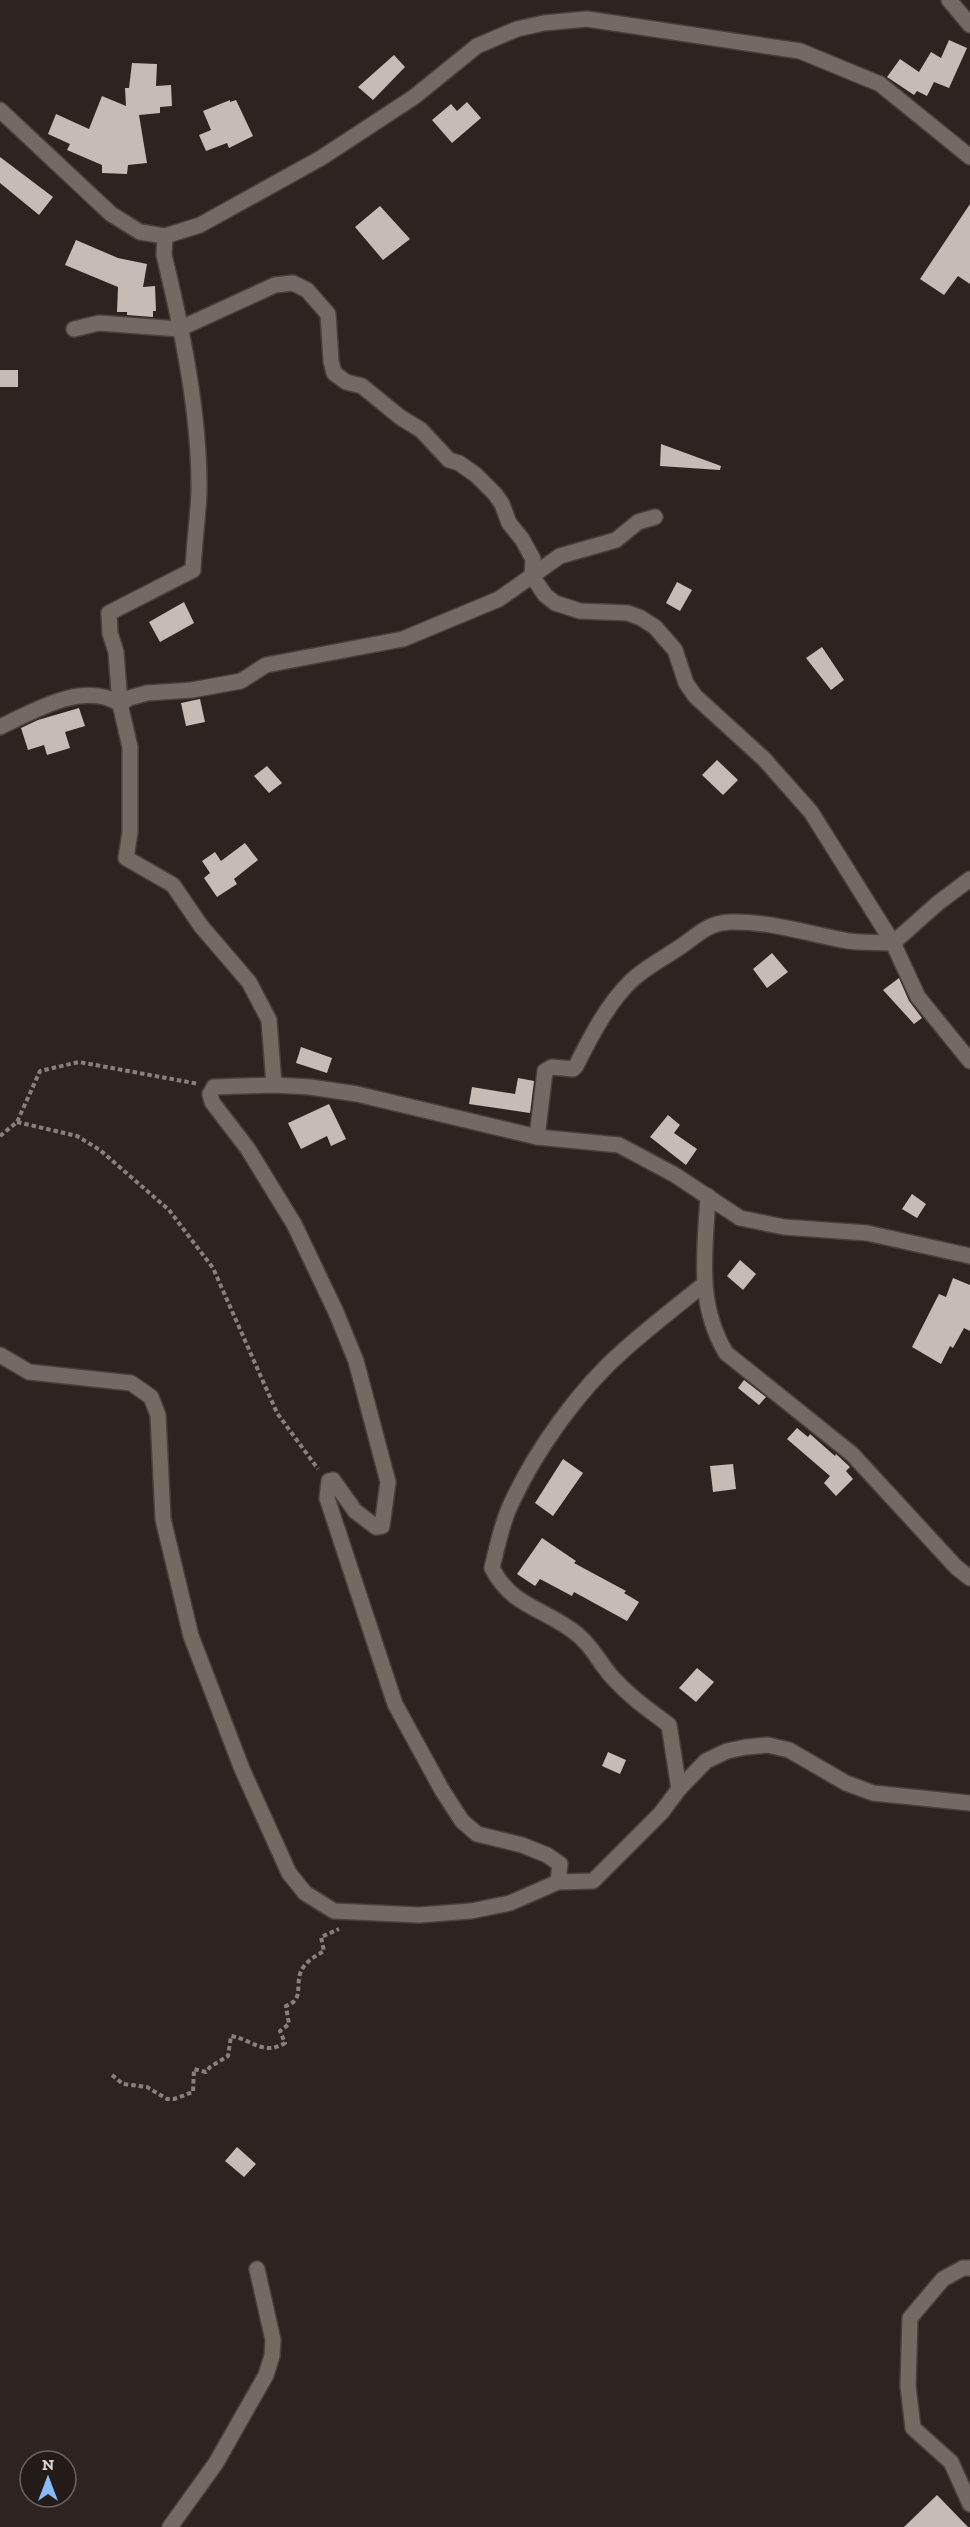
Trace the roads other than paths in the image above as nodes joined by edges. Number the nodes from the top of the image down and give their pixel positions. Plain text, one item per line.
1 (949, 0) edge
2 (970, 25) edge
3 (0, 110) edge
4 (970, 157) edge
5 (165, 236) junction
6 (74, 329) dead end
7 (179, 329) junction
8 (655, 517) dead end
9 (532, 576) junction
10 (120, 704) junction
11 (0, 727) edge
12 (970, 879) edge
13 (893, 943) junction
14 (970, 1061) edge
15 (274, 1085) junction
16 (537, 1137) junction
17 (708, 1196) junction
18 (970, 1256) edge
19 (703, 1285) junction
20 (0, 1355) edge
21 (970, 1578) edge
22 (679, 1789) junction
23 (970, 1803) edge
24 (558, 1882) junction
25 (970, 2268) edge
26 (257, 2269) dead end
27 (970, 2504) edge
28 (170, 2527) edge

1 - 2 street
3 - 5 street
4 - 5 street
5 - 7 street
6 - 7 street
7 - 9 street
7 - 10 street
8 - 9 street
9 - 10 street
9 - 13 street
10 - 11 street
10 - 15 street
12 - 13 street
13 - 14 street
13 - 16 street
15 - 16 street
15 - 24 street
16 - 17 street
17 - 18 street
17 - 19 street
19 - 21 street
19 - 22 street
20 - 24 street
22 - 23 street
22 - 24 street
25 - 27 street
26 - 28 street

